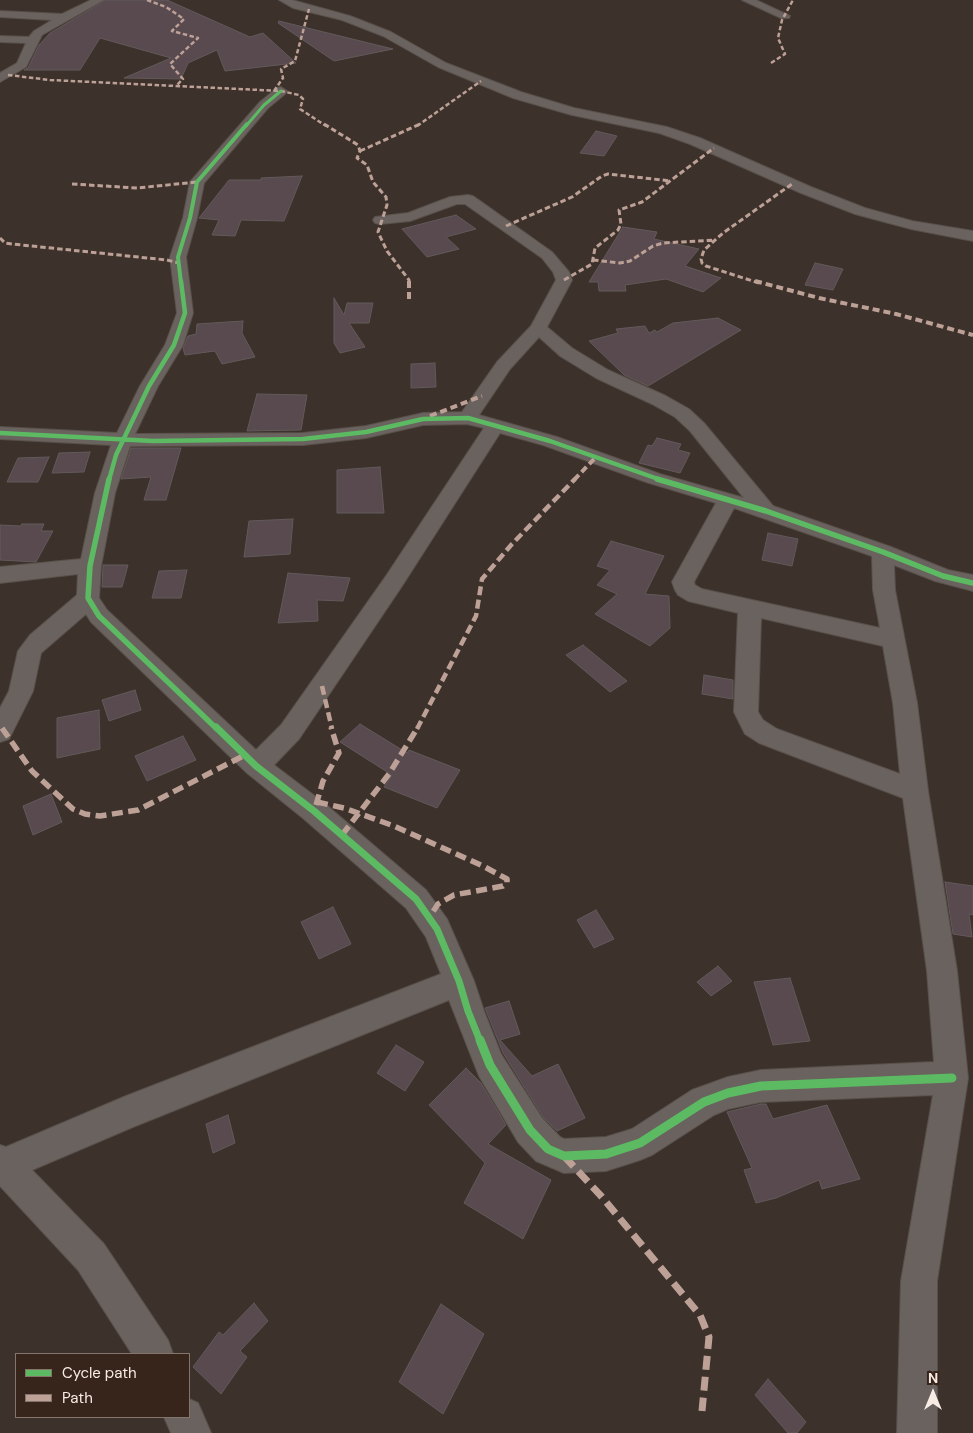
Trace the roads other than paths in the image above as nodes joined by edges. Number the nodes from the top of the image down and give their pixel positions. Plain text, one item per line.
1 (99, 0) edge
2 (284, 0) edge
3 (747, 0) edge
4 (0, 14) edge
5 (785, 16) dead end
6 (64, 17) junction
7 (0, 39) edge
8 (34, 40) junction
9 (0, 78) edge
10 (281, 91) dead end
11 (380, 220) dead end
12 (973, 236) edge
13 (538, 328) junction
14 (468, 418) junction
15 (496, 425) junction
16 (0, 434) edge
17 (123, 439) junction
18 (728, 501) junction
19 (766, 511) junction
20 (883, 552) junction
21 (90, 566) junction
22 (0, 575) edge
23 (973, 583) edge
24 (88, 598) junction
25 (750, 607) junction
26 (893, 640) junction
27 (0, 732) edge
28 (256, 766) junction
29 (914, 791) junction
30 (459, 981) junction
31 (958, 1068) edge
32 (3, 1163) edge
33 (153, 1353) edge
34 (184, 1418) edge
35 (191, 1433) edge
36 (917, 1433) edge

1 - 6 street
2 - 12 street
3 - 5 street
4 - 6 street
6 - 8 street
7 - 8 street
8 - 9 street
10 - 17 street
11 - 13 street
13 - 14 street
13 - 19 street
14 - 15 street
14 - 17 street
15 - 18 street
15 - 28 street
16 - 17 street
17 - 21 street
18 - 19 street
18 - 25 street
19 - 20 street
20 - 23 street
20 - 26 street
21 - 22 street
21 - 24 street
24 - 27 street
24 - 28 street
25 - 26 street
25 - 29 street
26 - 29 street
28 - 30 street
29 - 31 street
30 - 31 street
30 - 32 street
31 - 36 street
32 - 33 street
34 - 35 street

